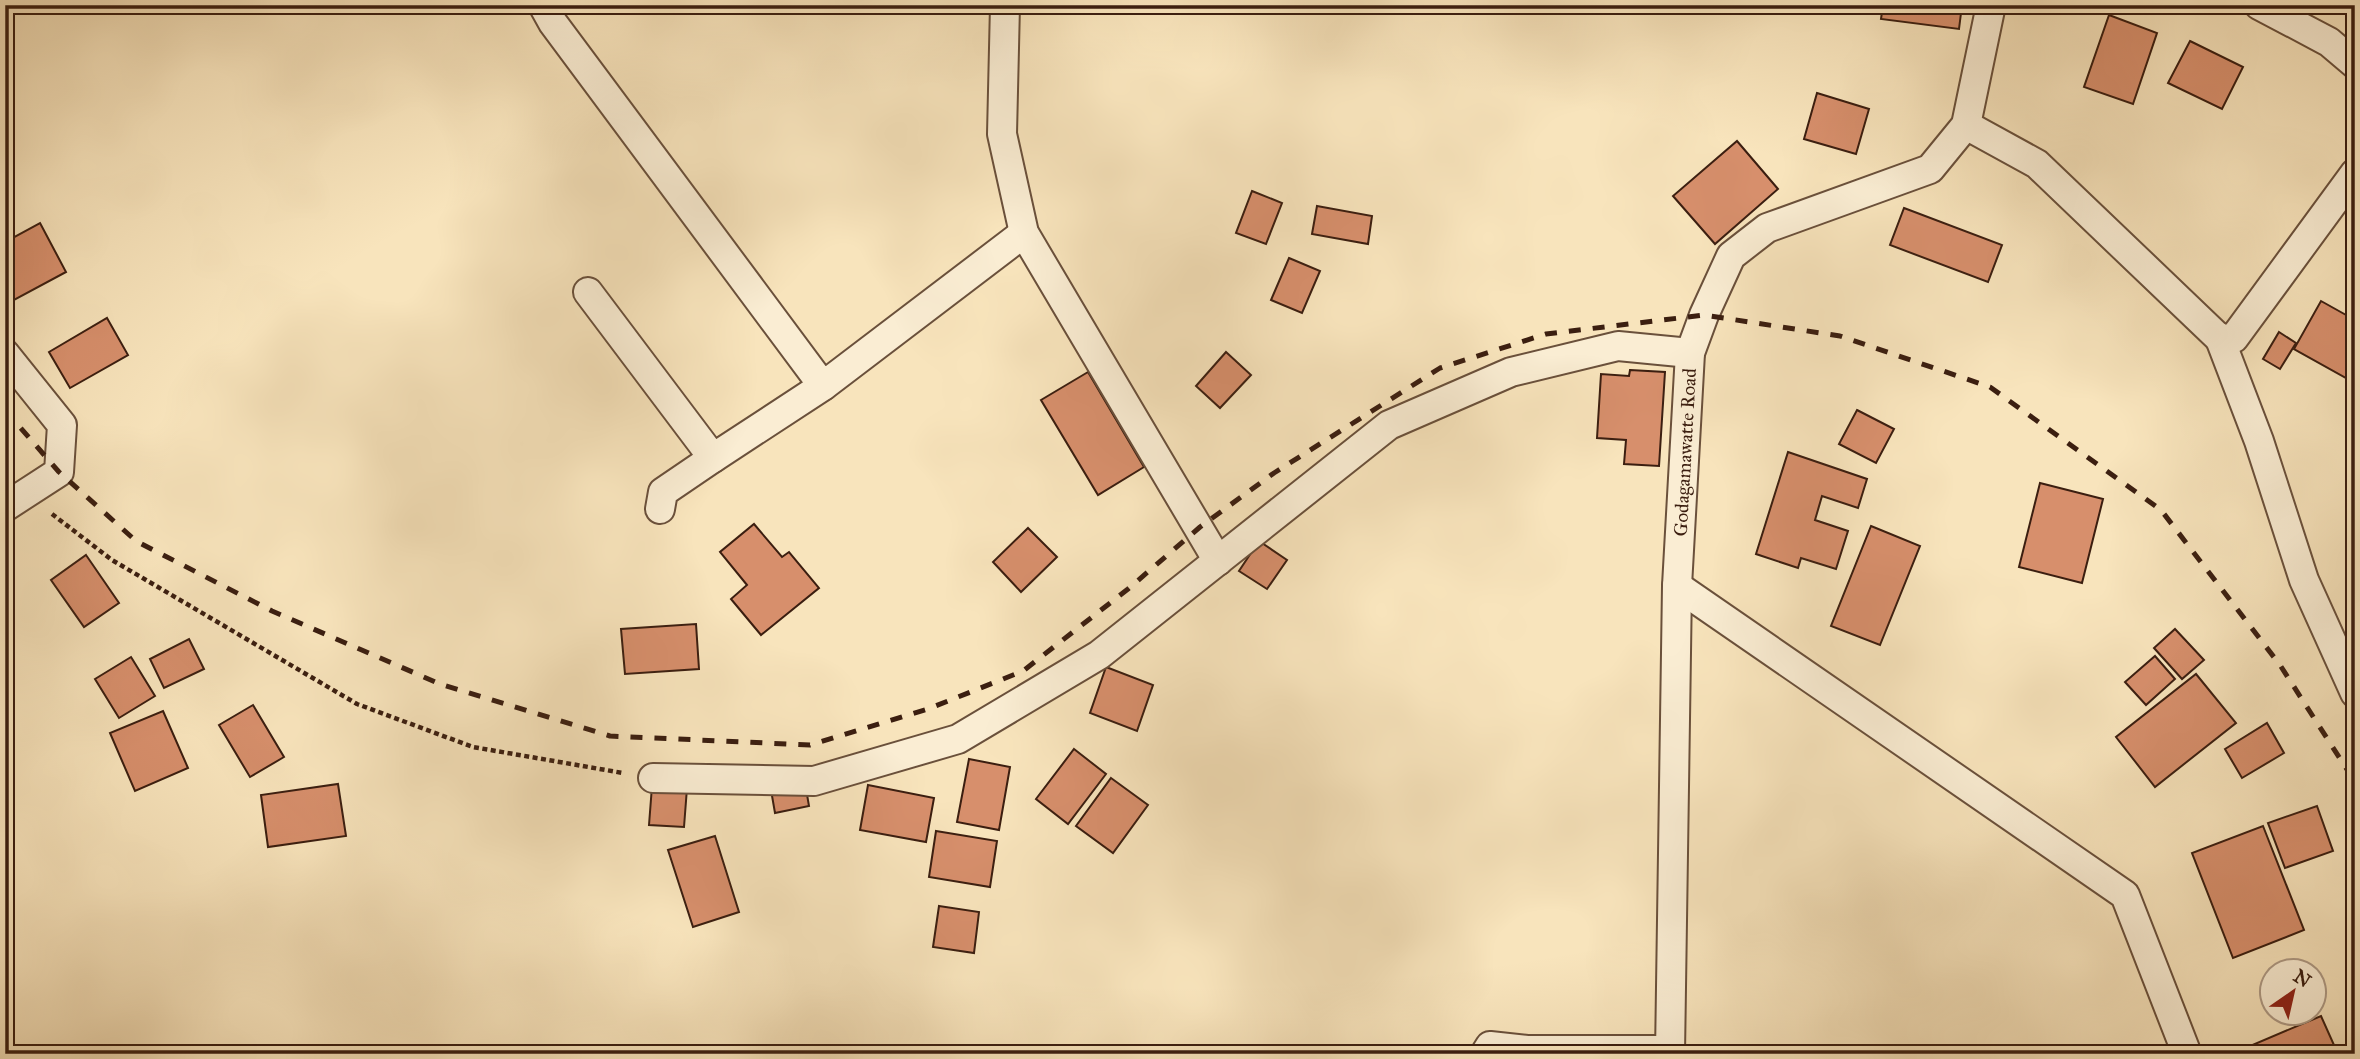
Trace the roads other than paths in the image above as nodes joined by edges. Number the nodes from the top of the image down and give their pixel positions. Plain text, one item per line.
1 (543, 5) edge
2 (1005, 5) edge
3 (1990, 5) edge
4 (2259, 5) edge
5 (2355, 64) edge
6 (1965, 125) junction
7 (2355, 173) edge
8 (1024, 233) junction
9 (588, 292) dead end
10 (2220, 339) junction
11 (1690, 353) junction
12 (5, 354) edge
13 (823, 386) junction
14 (713, 458) junction
15 (16, 501) edge
16 (660, 509) dead end
17 (1218, 561) junction
18 (1677, 586) junction
19 (2355, 693) edge
20 (653, 778) road end
21 (1670, 1052) edge
22 (1485, 1054) edge
23 (2187, 1054) edge

1 - 13 street
2 - 8 street
3 - 6 street, Godagamawatte Road
4 - 5 street
6 - 10 street
6 - 11 street, Godagamawatte Road
7 - 10 street
8 - 13 street
8 - 17 street
9 - 14 street
10 - 19 street
11 - 17 street
11 - 18 street, Godagamawatte Road
12 - 15 street
13 - 14 street
14 - 16 street
17 - 20 street
18 - 21 street, Godagamawatte Road
18 - 23 street
21 - 22 street

